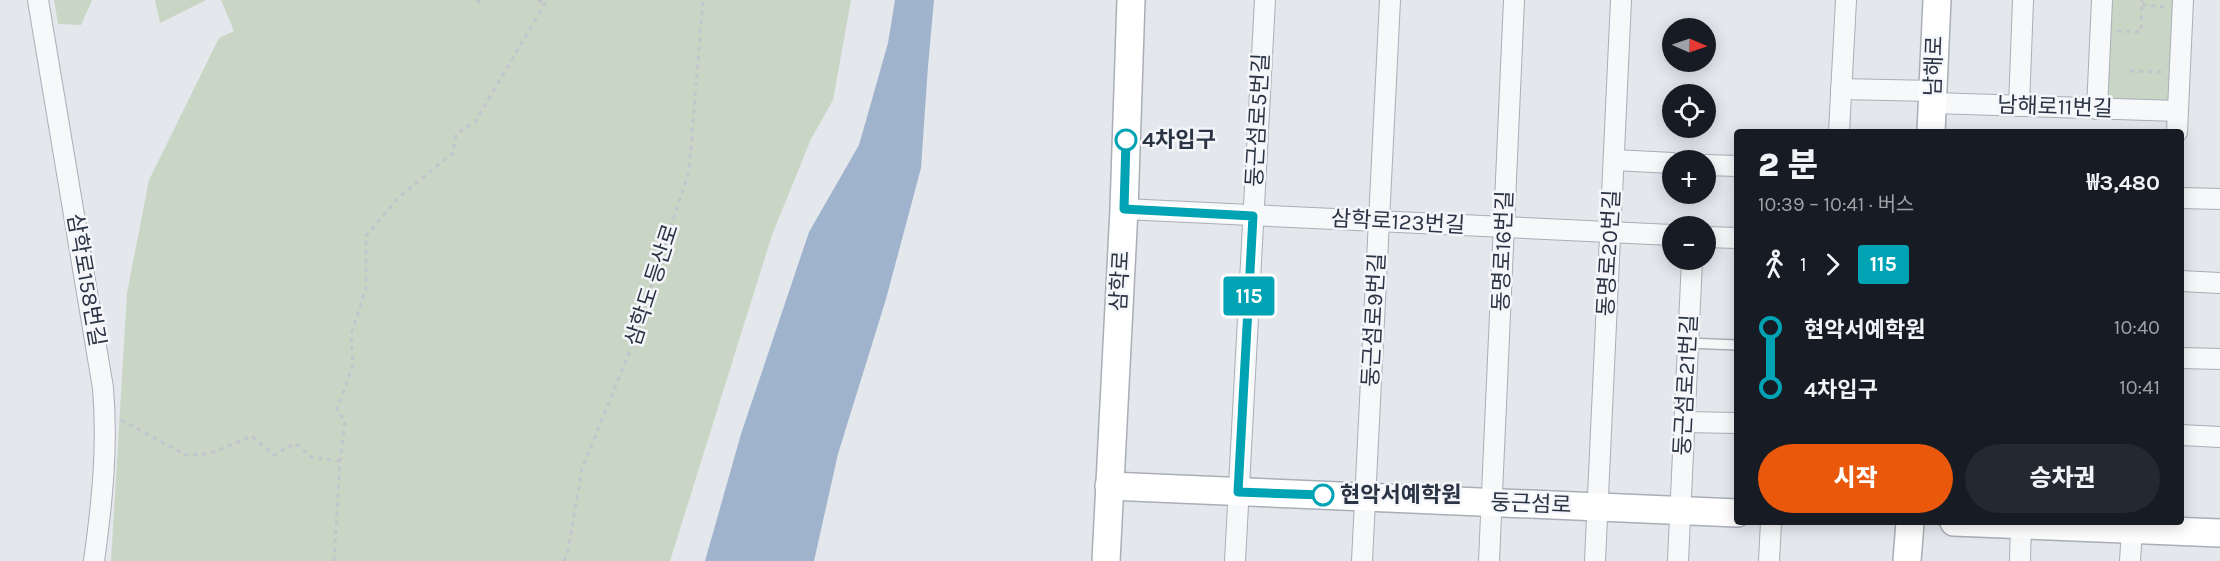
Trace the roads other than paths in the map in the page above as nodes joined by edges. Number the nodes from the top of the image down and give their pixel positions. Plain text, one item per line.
1 (38, 0) edge
2 (1131, 0) edge
3 (1265, 0) edge
4 (1390, 0) edge
5 (1514, 0) edge
6 (1622, 0) edge
7 (1846, 0) edge
8 (1937, 0) edge
9 (2023, 0) edge
10 (2102, 0) edge
11 (2182, 0) edge
12 (1841, 89) junction
13 (1933, 97) junction
14 (2019, 106) junction
15 (2097, 109) junction
16 (2178, 111) junction
17 (1839, 129) edge
18 (1931, 129) edge
19 (2177, 129) edge
20 (1614, 160) junction
21 (1662, 162) edge
22 (1716, 165) edge
23 (1734, 166) edge
24 (2184, 198) edge
25 (2220, 200) edge
26 (1124, 209) junction
27 (1253, 216) junction
28 (1379, 221) junction
29 (1504, 227) junction
30 (1610, 232) junction
31 (1662, 235) edge
32 (1716, 237) edge
33 (1734, 238) edge
34 (1692, 270) edge
35 (2184, 281) edge
36 (2220, 283) edge
37 (1688, 343) junction
38 (1734, 345) edge
39 (2184, 358) edge
40 (2220, 359) edge
41 (1684, 422) junction
42 (1734, 423) edge
43 (2184, 435) edge
44 (2220, 437) edge
45 (1109, 486) junction
46 (1238, 492) junction
47 (1365, 497) junction
48 (1492, 502) junction
49 (1598, 507) junction
50 (1680, 510) junction
51 (1734, 513) edge
52 (1771, 525) edge
53 (1910, 525) edge
54 (2007, 525) edge
55 (2028, 525) edge
56 (2132, 530) junction
57 (2220, 533) edge
58 (94, 561) edge
59 (1106, 561) edge
60 (1235, 561) edge
61 (1362, 561) edge
62 (1489, 561) edge
63 (1595, 561) edge
64 (1678, 561) edge
65 (1769, 561) edge
66 (1907, 561) edge
67 (2020, 561) edge
68 (2130, 561) edge

1 - 58 street, 삼학로158번길
2 - 26 street, 삼학로
3 - 27 street, 둥근섬로5번길
4 - 28 street, 둥근섬로9번길
5 - 29 street, 동명로16번길
6 - 20 street, 동명로20번길
7 - 12 street
8 - 13 street, 남해로
9 - 14 street
10 - 15 street
11 - 16 street
12 - 13 street, 남해로11번길
12 - 17 street
13 - 14 street, 남해로11번길
13 - 18 street, 남해로
14 - 15 street, 남해로11번길
15 - 16 street, 남해로11번길
16 - 19 street
20 - 21 street
20 - 30 street, 동명로20번길
22 - 23 street
24 - 25 street
26 - 27 street, 삼학로123번길
26 - 45 street, 삼학로
27 - 28 street, 삼학로123번길
27 - 46 street, 둥근섬로5번길
28 - 29 street, 삼학로123번길
28 - 47 street, 둥근섬로9번길
29 - 30 street, 삼학로123번길
29 - 48 street, 동명로16번길
30 - 31 street, 삼학로123번길
30 - 49 street, 동명로20번길
32 - 33 street
34 - 37 street, 둥근섬로21번길
35 - 36 street
37 - 38 lane
37 - 41 street, 둥근섬로21번길
39 - 40 street
41 - 42 street
41 - 50 street, 둥근섬로21번길
43 - 44 street
45 - 46 street, 둥근섬로
45 - 59 street, 삼학로
46 - 47 street, 둥근섬로
46 - 60 street, 둥근섬로5번길
47 - 48 street, 둥근섬로
47 - 61 street, 둥근섬로9번길
48 - 49 street, 둥근섬로
48 - 62 street, 동명로16번길
49 - 50 street, 둥근섬로
49 - 63 street, 동명로20번길
50 - 51 street, 둥근섬로
50 - 64 street, 둥근섬로21번길
52 - 65 street
53 - 66 street
54 - 67 street
55 - 56 street
56 - 57 street
56 - 68 street

